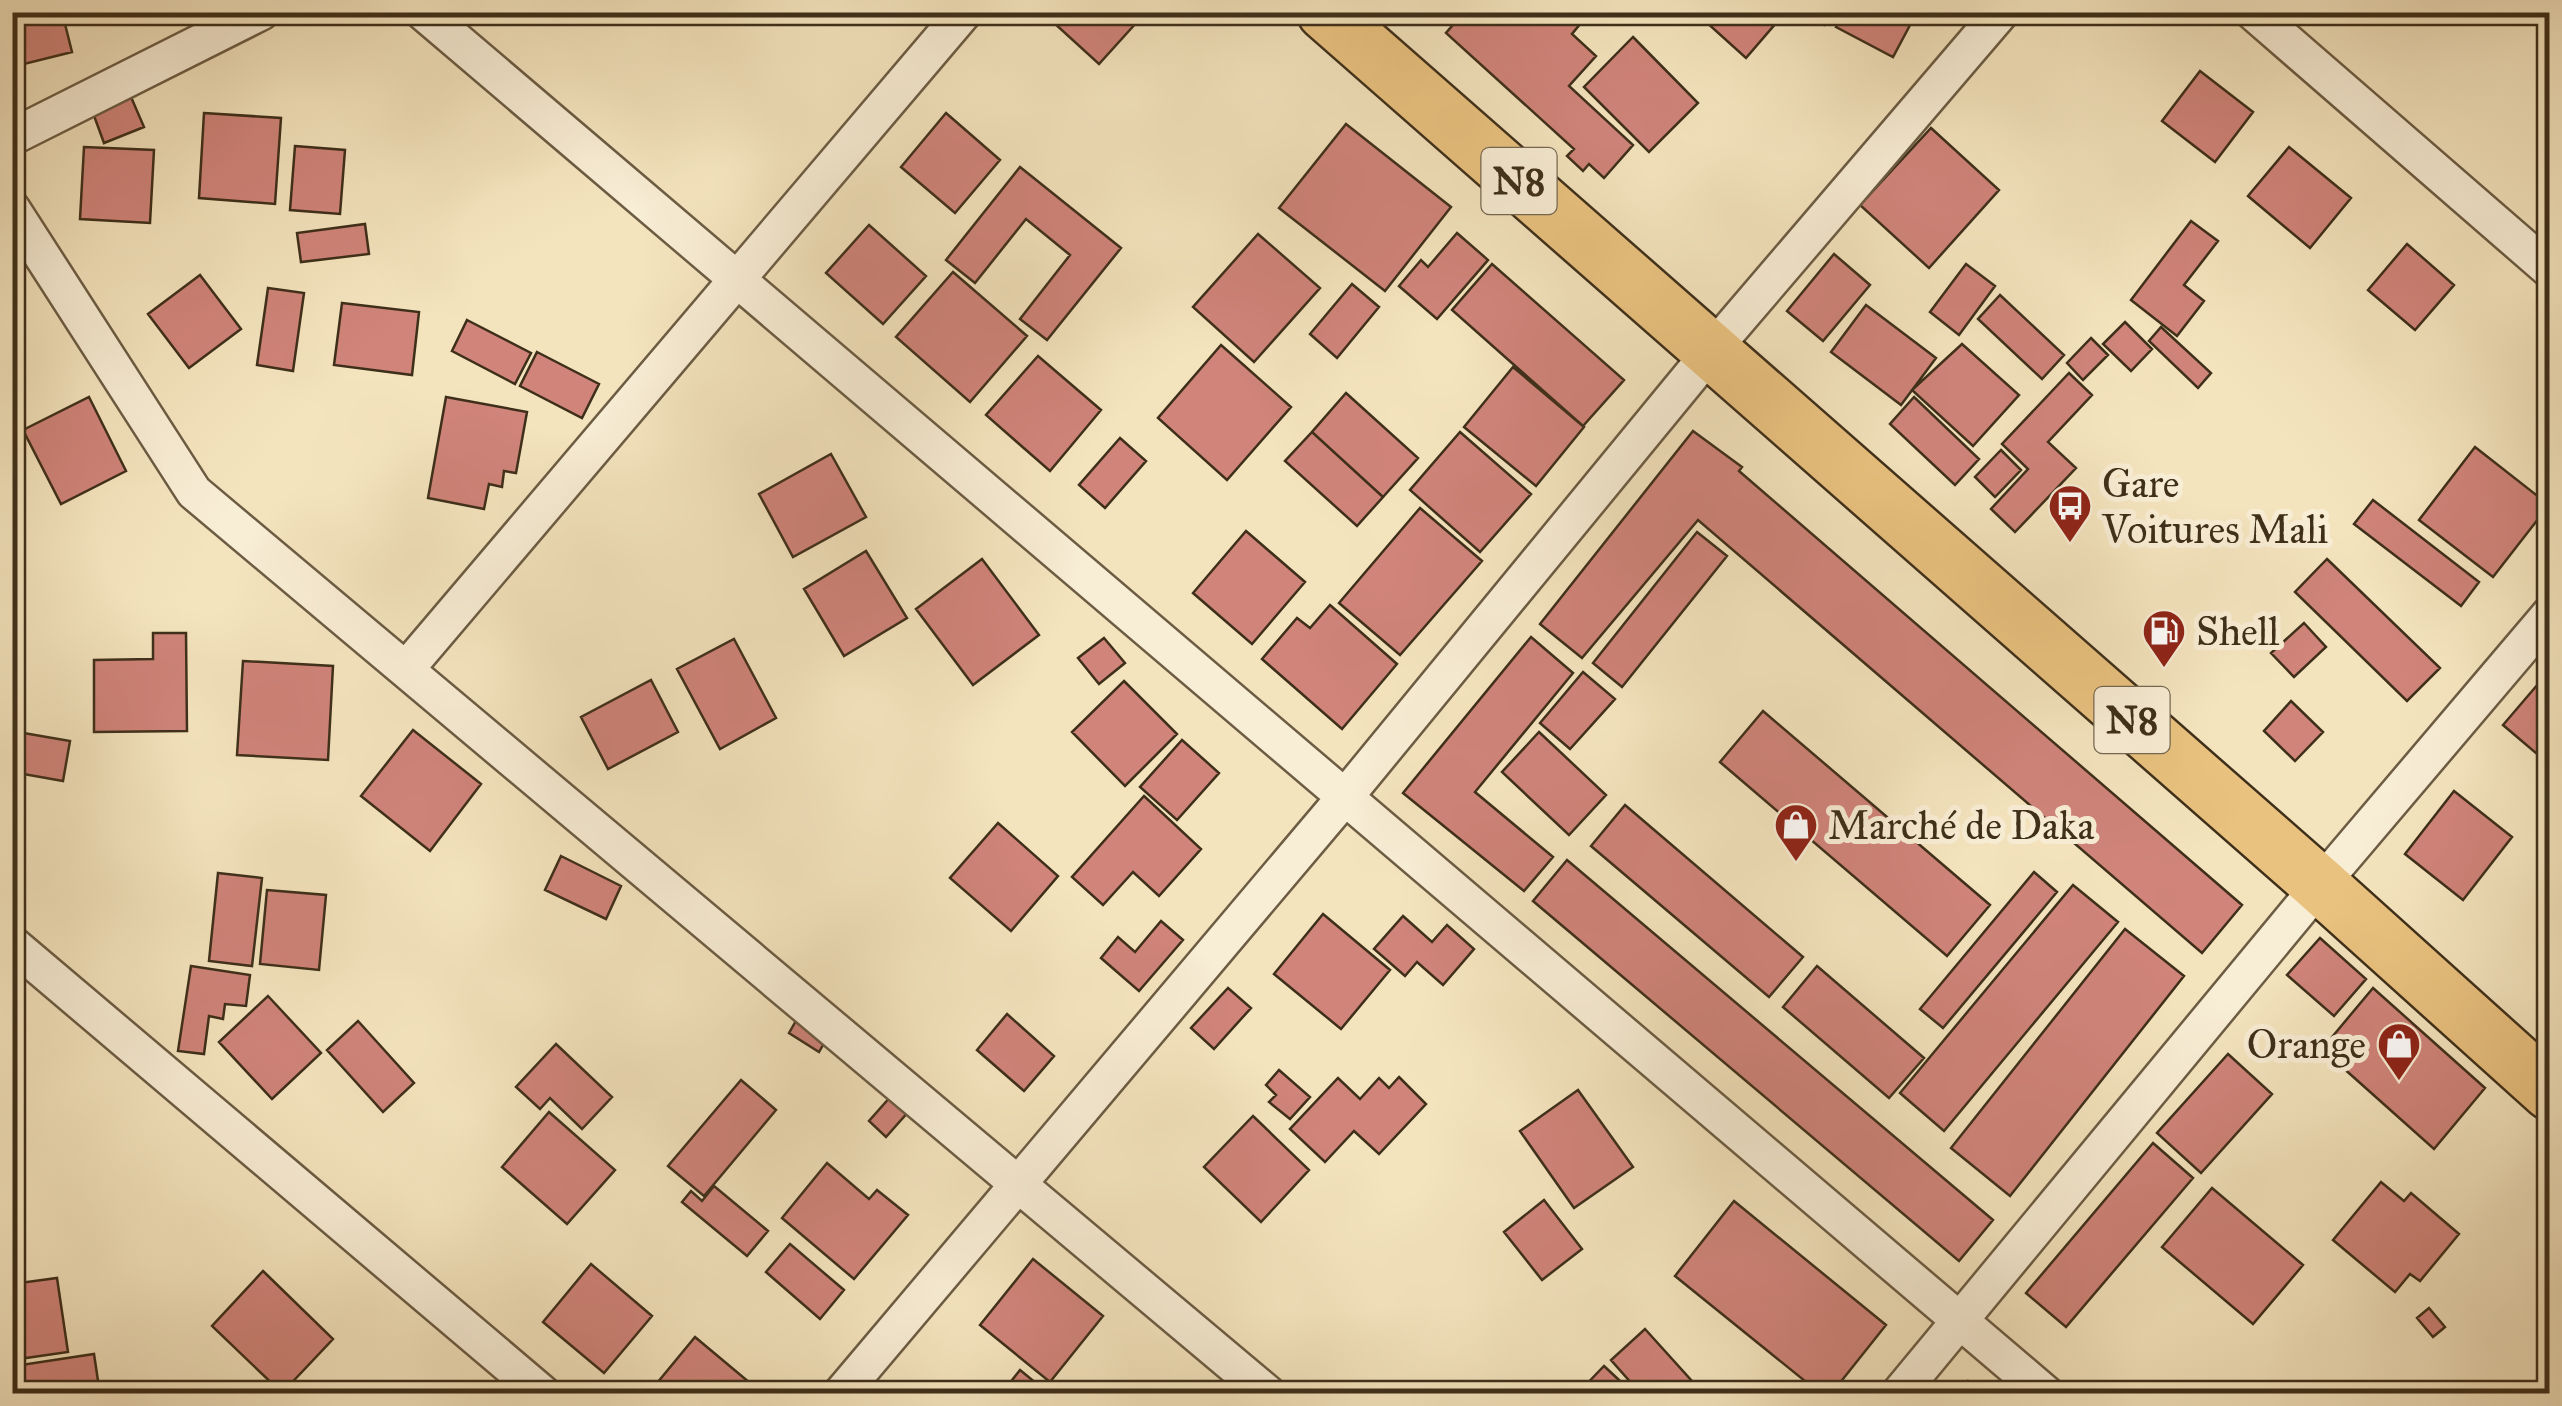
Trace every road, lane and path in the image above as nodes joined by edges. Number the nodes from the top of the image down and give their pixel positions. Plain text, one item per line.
1 (261, 12) edge
2 (423, 12) edge
3 (964, 12) edge
4 (1325, 12) edge
5 (2001, 12) edge
6 (2253, 12) edge
7 (12, 136) edge
8 (12, 210) edge
9 (2550, 270) edge
10 (738, 280) junction
11 (1712, 350) junction
12 (2550, 614) edge
13 (408, 668) junction
14 (1345, 797) junction
15 (2320, 885) junction
16 (12, 944) edge
17 (2550, 1092) edge
18 (1018, 1184) junction
19 (1960, 1320) junction
20 (543, 1394) edge
21 (842, 1394) edge
22 (1268, 1394) edge
23 (1899, 1394) edge
24 (2046, 1394) edge

1 - 7 street
2 - 10 street
3 - 10 street
4 - 11 main road, N8
5 - 11 street
6 - 9 street
8 - 13 street
10 - 13 street
10 - 14 street
11 - 14 street
11 - 15 main road, N8
12 - 15 street
13 - 18 street
14 - 18 street
14 - 19 street
15 - 17 main road, N8
15 - 19 street
16 - 20 street
18 - 21 street
18 - 22 street
19 - 23 street
19 - 24 street

